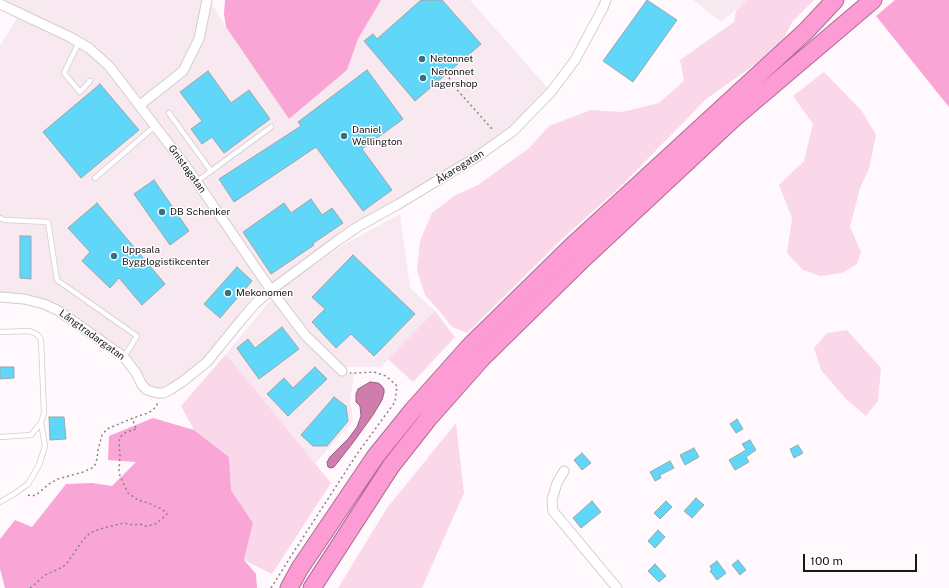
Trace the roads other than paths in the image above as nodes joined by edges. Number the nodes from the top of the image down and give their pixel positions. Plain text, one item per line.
1 (208, 0) edge
2 (606, 0) edge
3 (835, 0) edge
4 (873, 0) edge
5 (0, 4) edge
6 (79, 42) junction
7 (90, 81) dead end
8 (140, 105) junction
9 (169, 113) dead end
10 (155, 126) junction
11 (271, 127) dead end
12 (211, 171) junction
13 (95, 178) dead end
14 (196, 182) junction
15 (0, 218) edge
16 (271, 290) junction
17 (0, 297) edge
18 (0, 332) edge
19 (124, 358) junction
20 (342, 371) road end
21 (41, 423) junction
22 (0, 437) edge
23 (564, 471) dead end
24 (0, 502) edge
25 (289, 588) edge
26 (312, 588) edge
27 (617, 588) edge

1 - 8 street
2 - 16 street, Åkaregatan
3 - 25 highway
4 - 26 highway
5 - 6 street, Gnistagatan
6 - 7 lane
6 - 8 street, Gnistagatan
8 - 10 street, Gnistagatan
9 - 12 lane
10 - 13 lane
10 - 14 street, Gnistagatan
11 - 12 lane
12 - 14 lane
14 - 16 street, Gnistagatan
15 - 19 lane
16 - 19 street, Långtradargatan
16 - 20 street, Gnistagatan
17 - 19 street, Långtradargatan
18 - 21 lane
21 - 22 lane
21 - 24 lane
23 - 27 street

